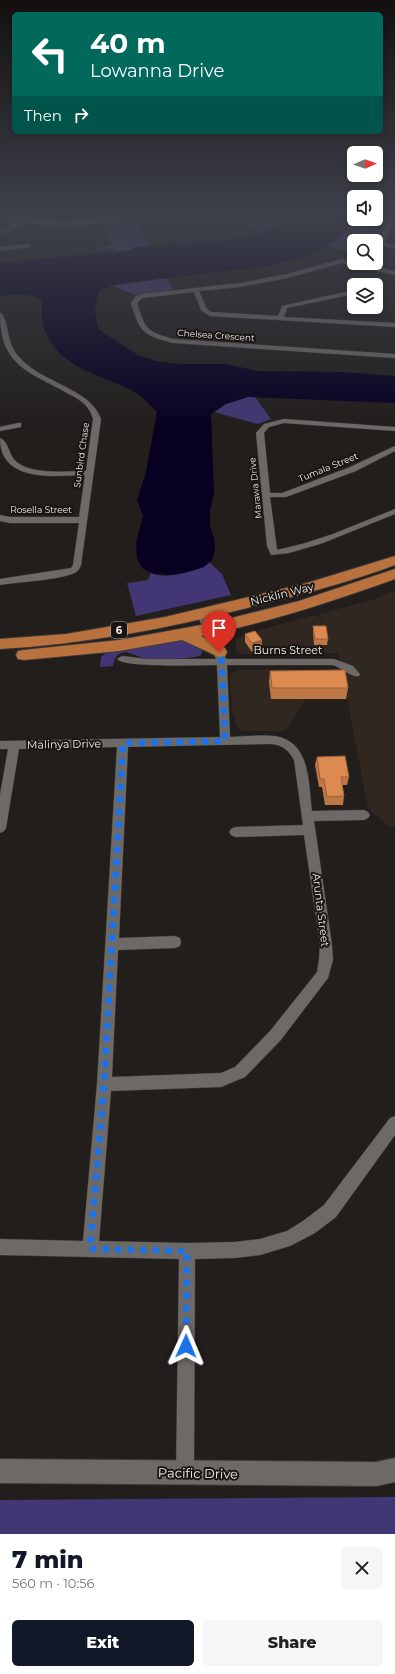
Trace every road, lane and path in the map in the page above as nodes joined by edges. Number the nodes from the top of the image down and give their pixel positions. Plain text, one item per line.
1 (232, 285) edge
2 (196, 290) junction
3 (347, 292) edge
4 (0, 315) edge
5 (280, 318) junction
6 (395, 325) edge
7 (3, 344) edge
8 (395, 356) edge
9 (18, 424) dead end
10 (0, 429) edge
11 (395, 429) edge
12 (0, 440) edge
13 (395, 448) edge
14 (88, 474) junction
15 (266, 495) junction
16 (395, 511) edge
17 (0, 518) edge
18 (82, 520) junction
19 (395, 560) edge
20 (395, 574) edge
21 (0, 582) edge
22 (202, 614) junction
23 (208, 629) junction
24 (184, 634) junction
25 (0, 644) edge
26 (0, 656) edge
27 (220, 657) junction
28 (122, 659) dead end
29 (355, 674) dead end
30 (225, 741) junction
31 (123, 743) junction
32 (0, 744) edge
33 (14, 745) junction
34 (364, 815) dead end
35 (308, 816) junction
36 (0, 828) edge
37 (310, 830) junction
38 (235, 832) dead end
39 (175, 942) dead end
40 (112, 944) junction
41 (104, 1084) junction
42 (395, 1123) edge
43 (0, 1247) edge
44 (90, 1249) junction
45 (187, 1251) junction
46 (395, 1470) edge
47 (0, 1471) edge
48 (185, 1473) junction

1 - 2 street, Chelsea Crescent
2 - 5 street
2 - 8 street, Chelsea Crescent
3 - 5 street
4 - 7 street, Sunbird Chase
5 - 6 street
7 - 14 street, Sunbird Chase
9 - 10 street
11 - 15 street, Marawa Drive
12 - 14 street
13 - 15 street, Tumala Street
14 - 18 street, Sunbird Chase
15 - 16 street, Marawa Drive
17 - 18 street, Rosella Street
18 - 21 street, Sunbird Chase
19 - 22 highway, Nicklin Way / 6
20 - 23 highway, Nicklin Way / 6
22 - 23 street
22 - 25 highway, Nicklin Way / 6
23 - 24 highway, Nicklin Way / 6
23 - 27 street
24 - 26 highway, Nicklin Way / 6
24 - 27 highway
27 - 28 street, Burns Street
27 - 29 street, Burns Street
27 - 30 street
30 - 31 street, Malinya Drive
30 - 35 street, Arunta Street
31 - 33 street, Malinya Drive
31 - 40 street
32 - 33 street, Malinya Drive
33 - 36 street
34 - 35 street
35 - 37 street, Arunta Street
37 - 38 street
37 - 41 street, Arunta Street
39 - 40 street
40 - 41 street
41 - 44 street
42 - 45 street
43 - 44 street
44 - 45 street
45 - 48 street
46 - 48 street, Pacific Drive
47 - 48 street, Pacific Drive

